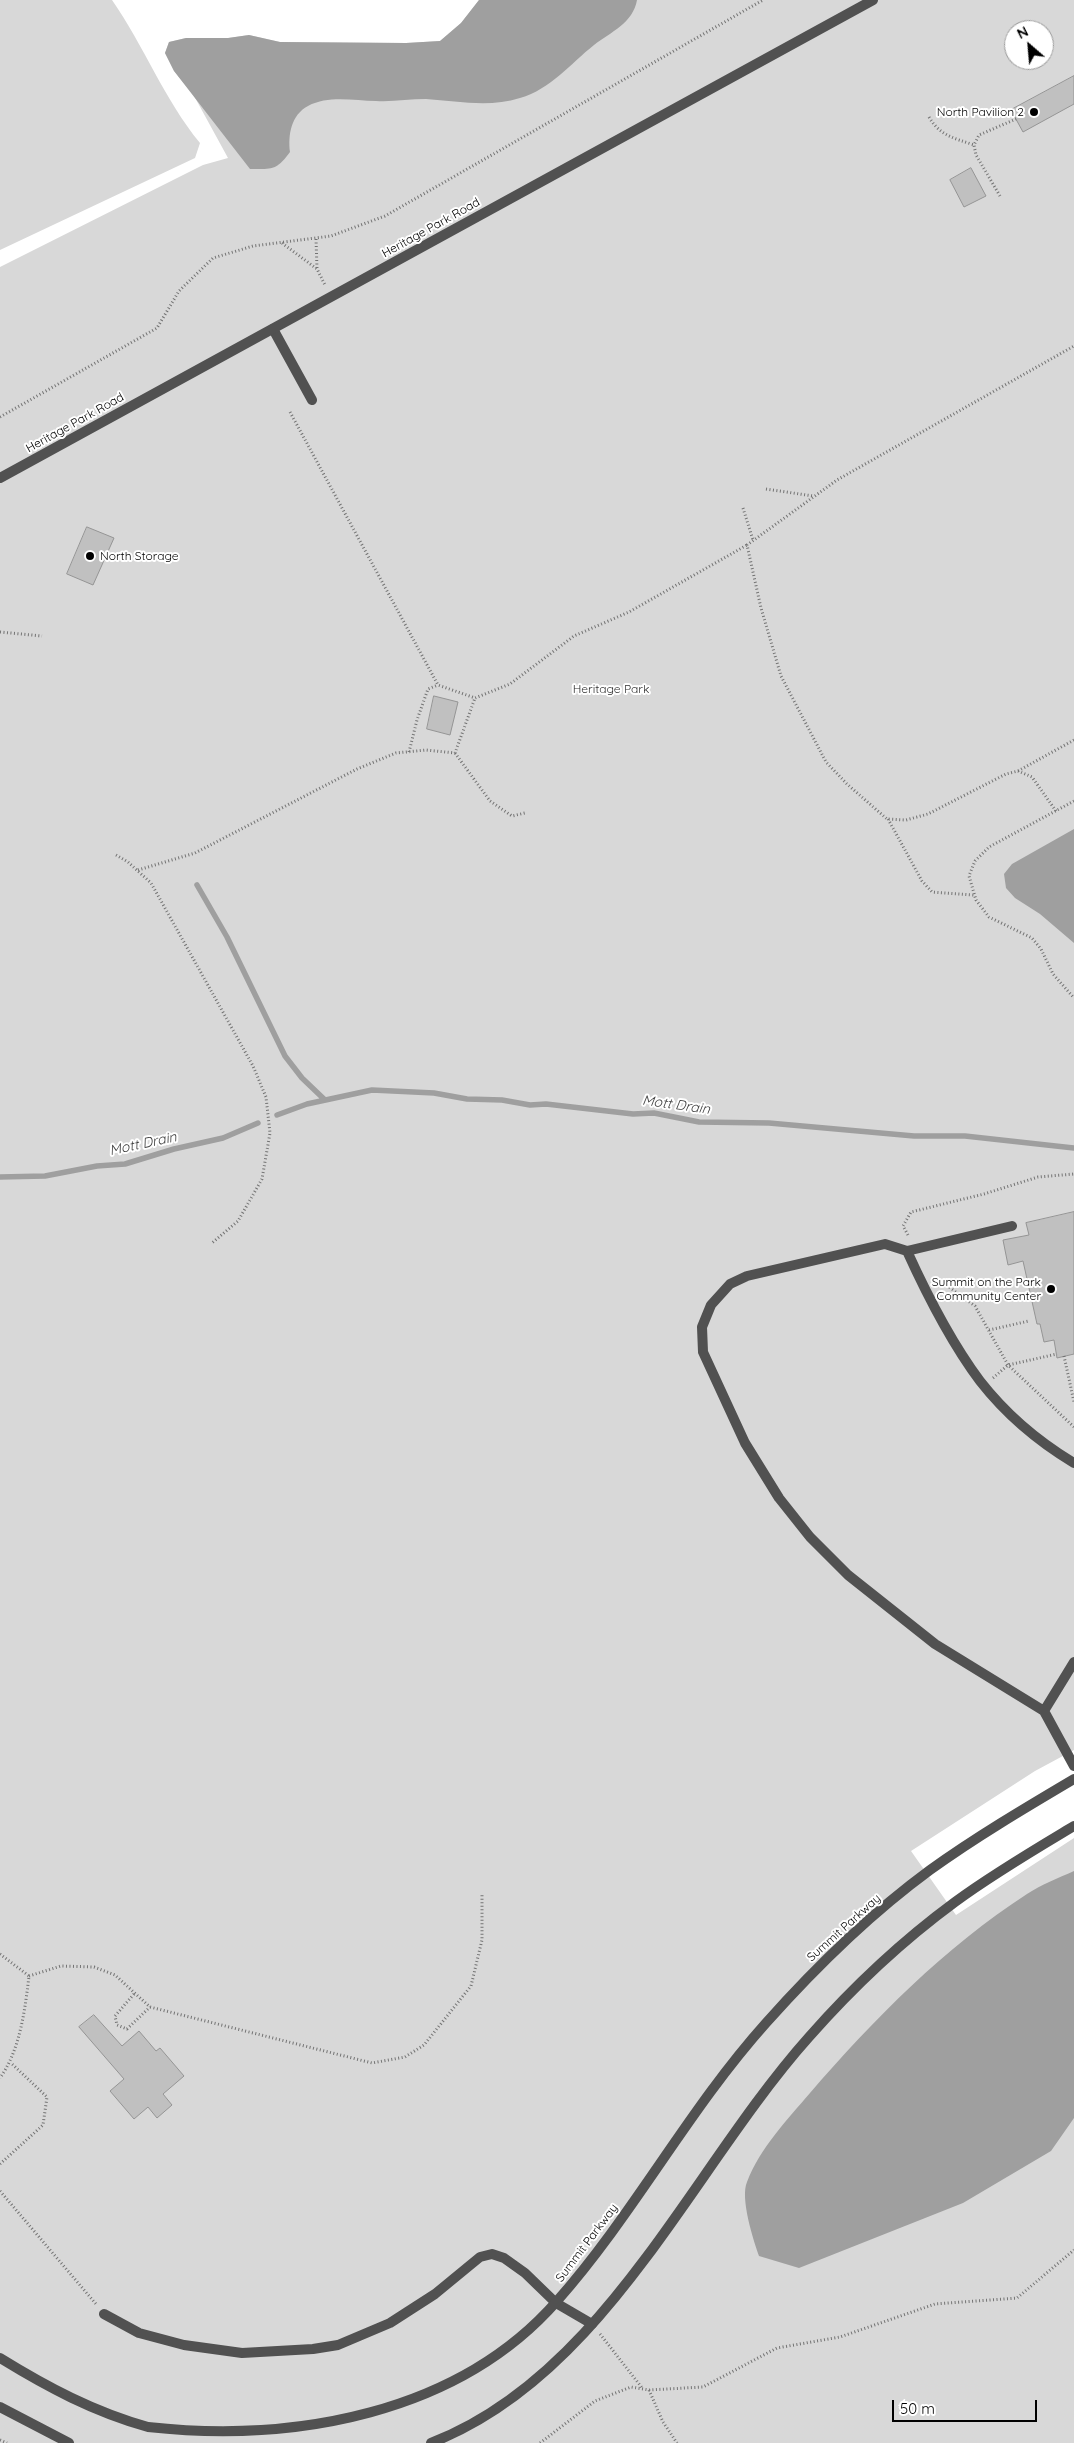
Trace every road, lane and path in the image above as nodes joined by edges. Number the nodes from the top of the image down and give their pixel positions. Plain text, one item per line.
1 (763, 0) edge
2 (873, 0) edge
3 (930, 117) dead end
4 (1016, 119) dead end
5 (974, 144) junction
6 (1000, 196) dead end
7 (316, 239) junction
8 (282, 243) junction
9 (317, 269) junction
10 (331, 297) junction
11 (273, 329) junction
12 (1074, 346) edge
13 (312, 400) dead end
14 (290, 412) dead end
15 (0, 417) edge
16 (0, 478) edge
17 (766, 489) dead end
18 (814, 496) junction
19 (742, 508) dead end
20 (754, 540) junction
21 (747, 545) junction
22 (0, 632) edge
23 (42, 636) dead end
24 (438, 685) junction
25 (475, 698) junction
26 (1074, 740) edge
27 (409, 752) junction
28 (455, 753) junction
29 (1018, 771) junction
30 (1074, 801) edge
31 (1056, 812) junction
32 (525, 813) dead end
33 (887, 818) junction
34 (116, 855) dead end
35 (138, 870) junction
36 (974, 895) junction
37 (1074, 998) edge
38 (1074, 1174) edge
39 (1012, 1226) dead end
40 (212, 1243) dead end
41 (918, 1248) junction
42 (907, 1251) junction
43 (936, 1275) dead end
44 (1029, 1321) dead end
45 (989, 1330) junction
46 (1057, 1354) dead end
47 (1064, 1356) dead end
48 (1008, 1365) junction
49 (1074, 1402) edge
50 (1074, 1427) edge
51 (1074, 1463) edge
52 (1074, 1662) edge
53 (1044, 1711) junction
54 (1074, 1766) edge
55 (1074, 1779) edge
56 (1074, 1826) edge
57 (482, 1894) dead end
58 (0, 1954) edge
59 (29, 1976) junction
60 (134, 1994) junction
61 (150, 2007) junction
62 (11, 2063) junction
63 (0, 2078) edge
64 (0, 2164) edge
65 (0, 2191) edge
66 (1074, 2250) edge
67 (556, 2303) junction
68 (104, 2314) joint
69 (592, 2324) junction
70 (0, 2358) edge
71 (643, 2389) junction
72 (649, 2390) junction
73 (0, 2407) edge
74 (0, 2440) edge
75 (7, 2443) edge
76 (69, 2443) edge
77 (431, 2443) edge
78 (540, 2443) edge
79 (677, 2443) edge

1 - 7 path
2 - 10 street, Heritage Park Road
3 - 5 path
4 - 5 path
5 - 6 path
7 - 8 path
7 - 9 path
8 - 9 path
8 - 15 path
9 - 10 path
10 - 11 street, Heritage Park Road
11 - 13 street
11 - 16 street, Heritage Park Road
12 - 18 path
14 - 24 path
17 - 18 path
18 - 20 path
19 - 20 path
20 - 21 path
21 - 25 path
21 - 33 path
22 - 23 path
24 - 25 path
24 - 27 path
25 - 28 path
26 - 29 path
27 - 28 path
27 - 35 path
28 - 32 path
29 - 31 path
29 - 33 path
30 - 31 path
31 - 36 path
33 - 36 path
34 - 35 path
35 - 40 path
36 - 37 path
38 - 41 path
39 - 41 street
41 - 42 street
42 - 51 street
42 - 53 street
43 - 45 path
44 - 45 path
45 - 48 path
46 - 48 path
47 - 49 path
48 - 50 path
52 - 53 street
53 - 54 street
55 - 67 street, Summit Parkway
56 - 69 street
57 - 61 path
58 - 59 path
59 - 60 path
59 - 62 path
60 - 61 path
60 - 61 path
62 - 63 path
62 - 64 path
65 - 68 path
66 - 72 path
67 - 68 street
67 - 69 street
67 - 70 street, Summit Parkway
69 - 71 path
69 - 77 street
71 - 72 path
71 - 78 path
72 - 79 path
73 - 76 street
74 - 75 path

